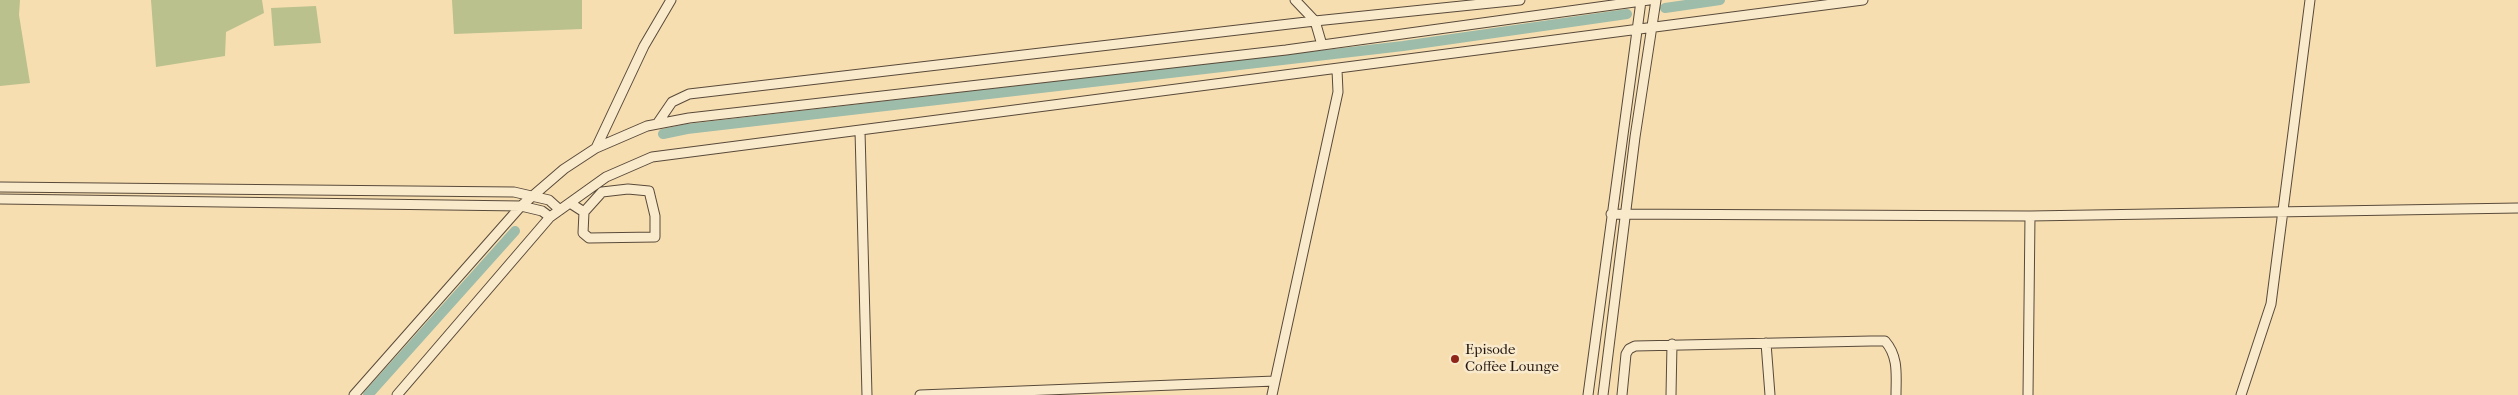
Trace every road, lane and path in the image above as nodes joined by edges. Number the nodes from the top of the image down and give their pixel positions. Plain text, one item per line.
1 (671, 0) edge
2 (1295, 0) edge
3 (1520, 0) edge
4 (1645, 0) edge
5 (1656, 0) edge
6 (1863, 0) edge
7 (2310, 0) edge
8 (1493, 1) edge
9 (1315, 21) junction
10 (1495, 21) junction
11 (1652, 27) junction
12 (1637, 29) junction
13 (1322, 44) junction
14 (1337, 70) junction
15 (657, 124) junction
16 (860, 131) junction
17 (596, 148) junction
18 (0, 187) edge
19 (534, 195) junction
20 (0, 199) edge
21 (570, 203) junction
22 (521, 206) junction
23 (2518, 208) edge
24 (560, 210) junction
25 (584, 212) junction
26 (1611, 214) junction
27 (2282, 214) junction
28 (1626, 215) junction
29 (2030, 216) junction
30 (550, 217) junction
31 (1766, 342) junction
32 (1672, 344) junction
33 (1276, 381) junction
34 (354, 395) edge
35 (398, 395) edge
36 (867, 395) edge
37 (922, 395) edge
38 (1272, 395) edge
39 (1588, 395) edge
40 (1603, 395) edge
41 (1622, 395) edge
42 (1671, 395) edge
43 (1770, 395) edge
44 (1896, 395) edge
45 (2028, 395) edge
46 (2241, 395) edge

1 - 17 street
2 - 9 street
3 - 8 street
4 - 10 street
4 - 12 street
5 - 11 street
6 - 11 street
7 - 27 street
8 - 9 street
8 - 10 street
9 - 13 street
9 - 15 street
10 - 13 street
11 - 12 street
11 - 28 street
12 - 14 street
12 - 26 street
13 - 15 street
14 - 16 street
14 - 33 street
15 - 17 street
16 - 21 street
16 - 36 street
17 - 19 street
18 - 19 street
19 - 22 street
19 - 24 street
20 - 22 street
21 - 24 street
21 - 25 street
22 - 30 street
22 - 34 street
23 - 27 street
24 - 30 street
25 - 25 street
26 - 28 street
26 - 39 street
27 - 29 street
27 - 46 street
28 - 29 street
28 - 40 street
29 - 45 street
30 - 35 street
31 - 32 street
31 - 43 street
31 - 44 street
32 - 41 street
32 - 42 street
33 - 37 street
33 - 38 street

